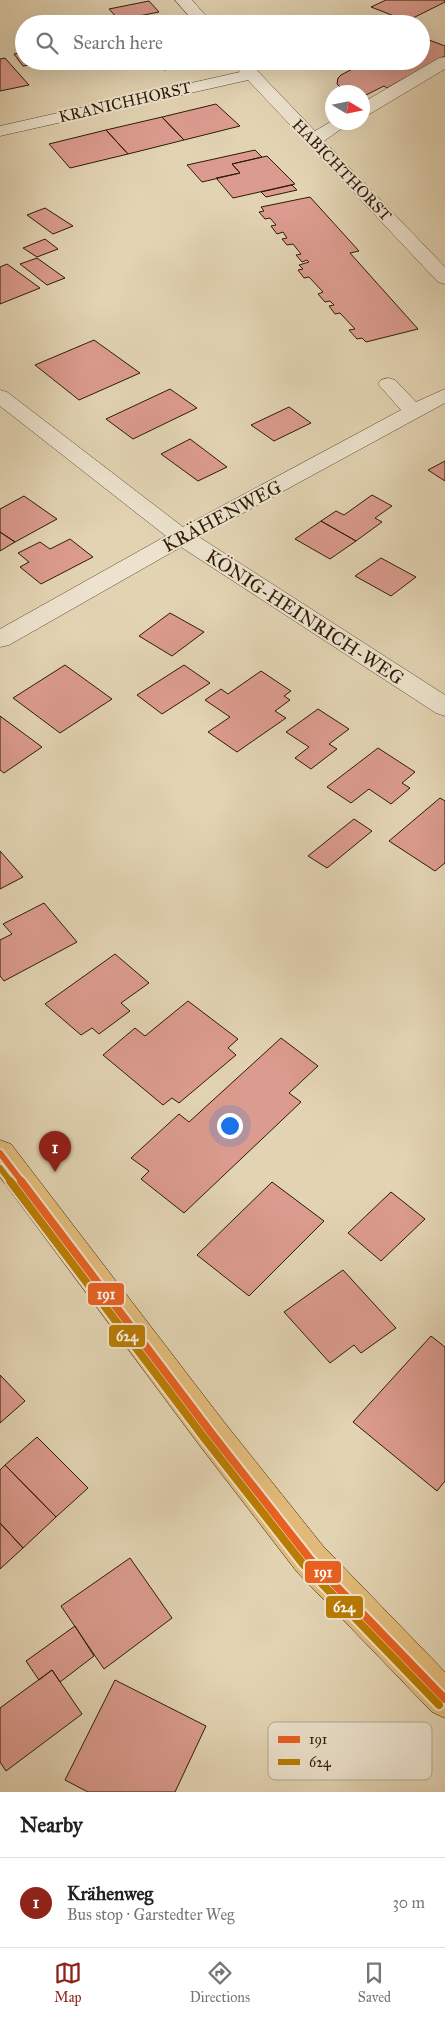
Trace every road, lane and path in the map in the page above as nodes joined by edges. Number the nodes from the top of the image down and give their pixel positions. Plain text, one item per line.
1 (183, 0) edge
2 (196, 15) edge
3 (445, 62) edge
4 (237, 70) edge
5 (247, 70) edge
6 (370, 106) edge
7 (330, 130) edge
8 (0, 131) edge
9 (314, 140) junction
10 (445, 278) edge
11 (388, 384) dead end
12 (445, 395) edge
13 (0, 396) edge
14 (414, 412) junction
15 (182, 537) junction
16 (0, 639) edge
17 (445, 707) edge
18 (0, 1154) edge
19 (445, 1699) edge

1 - 2 street
3 - 6 street
4 - 8 street, KRANICHHORST
5 - 9 street, HABICHTHORST
7 - 9 street
9 - 10 street, HABICHTHORST
11 - 14 street
12 - 14 street, KRÄHENWEG
13 - 15 street, KÖNIG-HEINRICH-WEG
14 - 15 street, KRÄHENWEG
15 - 16 street, KRÄHENWEG
15 - 17 street, KÖNIG-HEINRICH-WEG
18 - 19 main road

